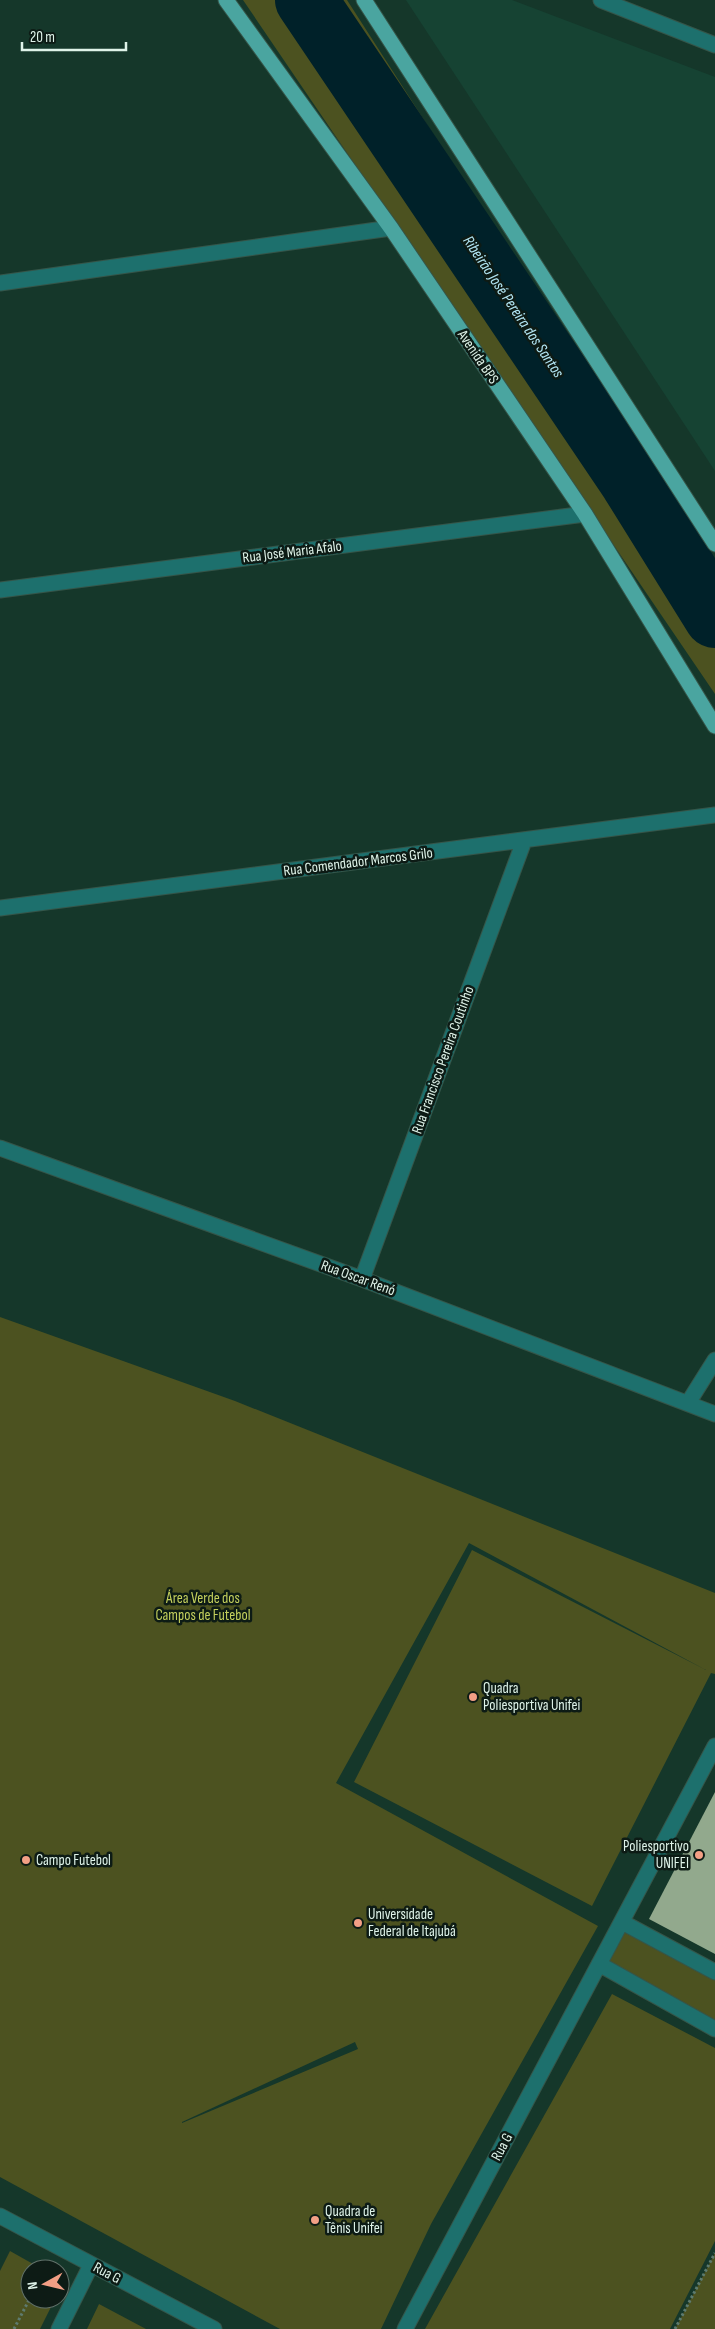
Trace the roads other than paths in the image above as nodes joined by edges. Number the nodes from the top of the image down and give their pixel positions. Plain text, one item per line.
1 (226, 0) edge
2 (364, 0) edge
3 (601, 0) edge
4 (715, 45) edge
5 (391, 228) junction
6 (0, 282) edge
7 (585, 514) junction
8 (715, 544) edge
9 (0, 590) edge
10 (715, 726) edge
11 (715, 815) edge
12 (524, 841) junction
13 (0, 908) edge
14 (0, 1148) edge
15 (362, 1279) junction
16 (715, 1360) edge
17 (688, 1403) junction
18 (715, 1414) edge
19 (715, 1746) edge
20 (622, 1922) junction
21 (599, 1964) junction
22 (715, 1972) edge
23 (715, 2029) edge
24 (1, 2220) edge
25 (91, 2265) junction
26 (58, 2329) edge
27 (214, 2329) edge
28 (405, 2329) edge

1 - 5 main road, Avenida BPS
2 - 8 main road
3 - 4 street
5 - 6 street
5 - 7 main road, Avenida BPS
7 - 9 street, Rua José Maria Afalo
7 - 10 main road, Avenida BPS
11 - 12 street, Rua Comendador Marcos Grilo
12 - 13 street, Rua Comendador Marcos Grilo
12 - 15 street, Rua Francisco Pereira Coutinho
14 - 15 street, Rua Oscar Renó
15 - 17 street, Rua Oscar Renó
16 - 17 street
17 - 18 street, Rua Oscar Renó
19 - 20 street, Rua G
20 - 21 street, Rua G
20 - 22 street
21 - 23 street
21 - 28 street, Rua G
24 - 25 street, Rua G
25 - 26 street
25 - 27 street, Rua G

